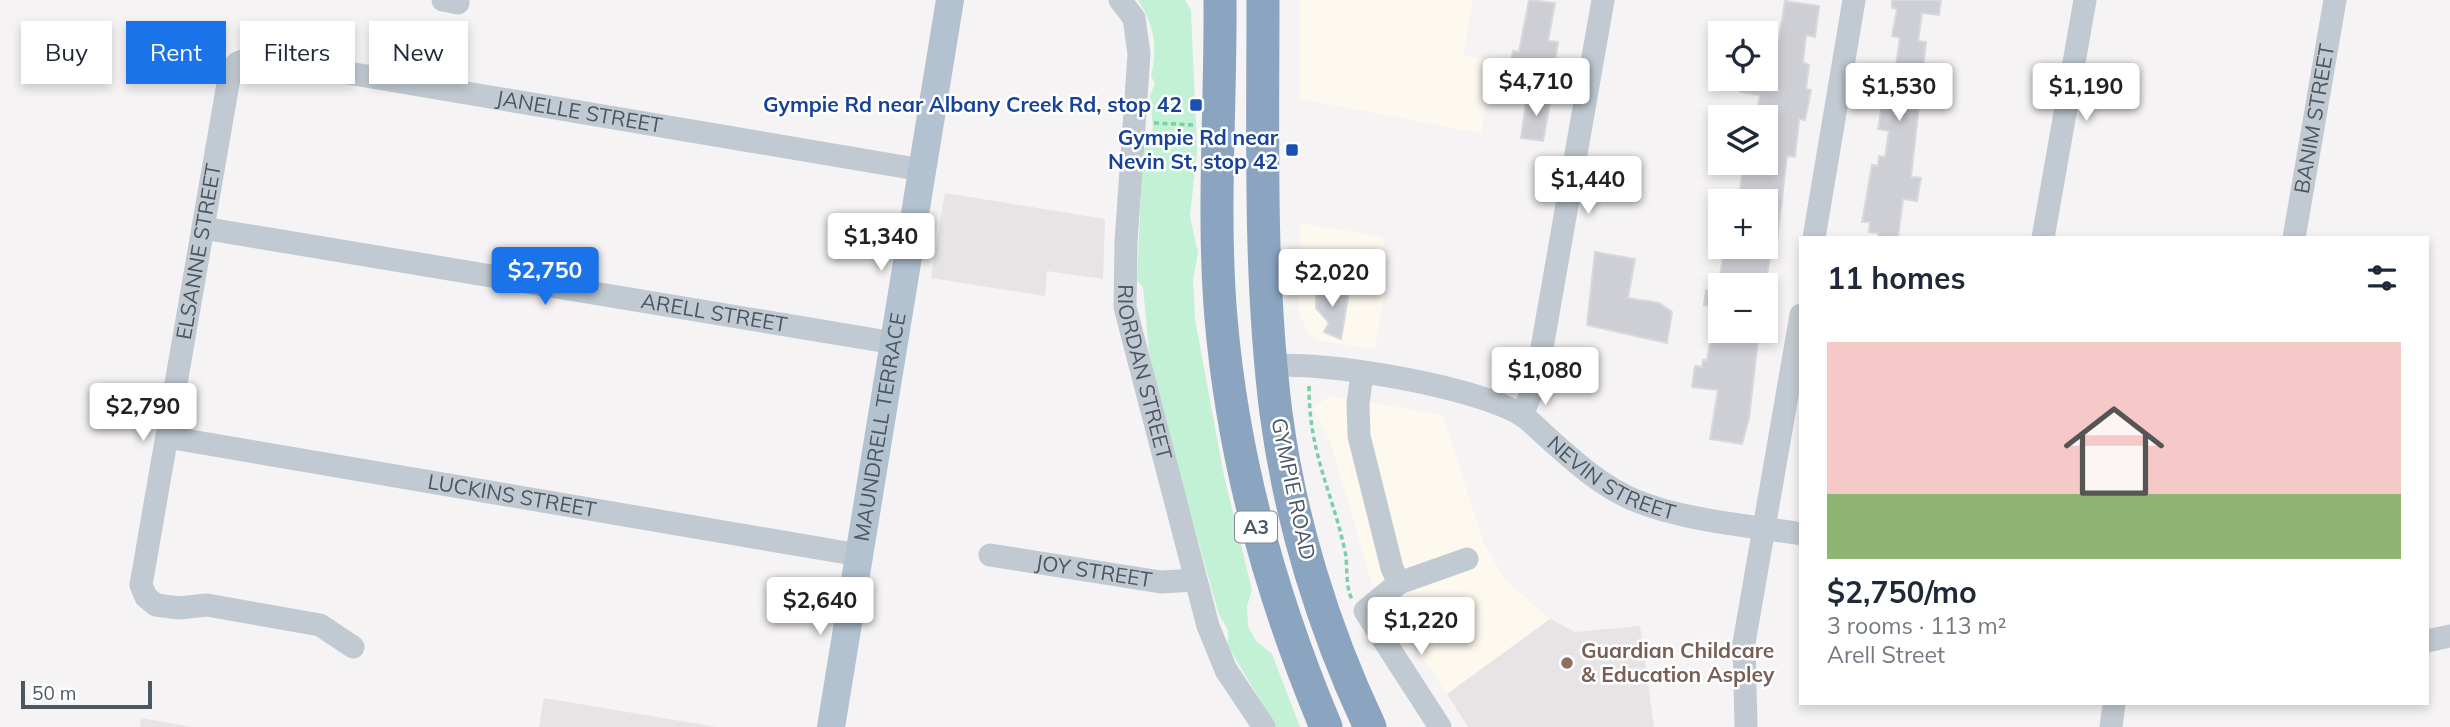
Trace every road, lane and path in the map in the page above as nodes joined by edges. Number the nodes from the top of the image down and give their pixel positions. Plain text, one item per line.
1 (950, 0) edge
2 (1120, 0) edge
3 (1220, 0) edge
4 (1263, 0) edge
5 (1603, 0) edge
6 (1854, 0) edge
7 (2085, 0) edge
8 (2335, 0) edge
9 (237, 63) joint
10 (1134, 122) junction
11 (1194, 125) dead end
12 (922, 170) junction
13 (203, 228) junction
14 (1814, 236) edge
15 (2043, 236) edge
16 (2294, 236) edge
17 (1265, 240) junction
18 (1218, 242) junction
19 (1799, 327) edge
20 (894, 343) junction
21 (1270, 366) junction
22 (1362, 374) junction
23 (1309, 383) dead end
24 (1522, 415) junction
25 (167, 437) junction
26 (1764, 528) junction
27 (1799, 534) edge
28 (859, 555) junction
29 (990, 555) dead end
30 (1467, 559) dead end
31 (1196, 580) junction
32 (1399, 583) junction
33 (1365, 611) junction
34 (2450, 636) edge
35 (2429, 641) edge
36 (353, 647) dead end
37 (2115, 705) edge
38 (831, 727) edge
39 (1264, 727) edge
40 (1326, 727) edge
41 (1370, 727) edge
42 (1440, 727) edge
43 (1746, 727) edge
44 (2111, 727) edge

1 - 12 main road, MAUNDRELL TERRACE
2 - 10 street, RIORDAN STREET
3 - 18 highway, GYMPIE ROAD / A3
4 - 17 highway, GYMPIE ROAD / A3
5 - 24 street
6 - 14 street
7 - 15 street
8 - 16 street, BANIM STREET
9 - 12 street, JANELLE STREET
9 - 13 street, ELSANNE STREET
10 - 11 path
10 - 31 street, RIORDAN STREET
12 - 20 main road, MAUNDRELL TERRACE
13 - 20 street, ARELL STREET
13 - 25 street, ELSANNE STREET
17 - 18 highway
17 - 21 highway, GYMPIE ROAD / A3
18 - 40 highway, GYMPIE ROAD / A3
19 - 26 street
20 - 28 main road, MAUNDRELL TERRACE
21 - 22 street, NEVIN STREET
21 - 41 highway, GYMPIE ROAD / A3
22 - 24 street, NEVIN STREET
22 - 32 street
23 - 33 path
24 - 26 street, NEVIN STREET
25 - 28 street, LUCKINS STREET
25 - 36 street, ELSANNE STREET
26 - 27 street, NEVIN STREET
26 - 43 street
28 - 38 main road, MAUNDRELL TERRACE
29 - 31 street, JOY STREET
30 - 32 street
31 - 39 street, RIORDAN STREET
32 - 33 street
33 - 42 street
34 - 35 street
37 - 44 street

